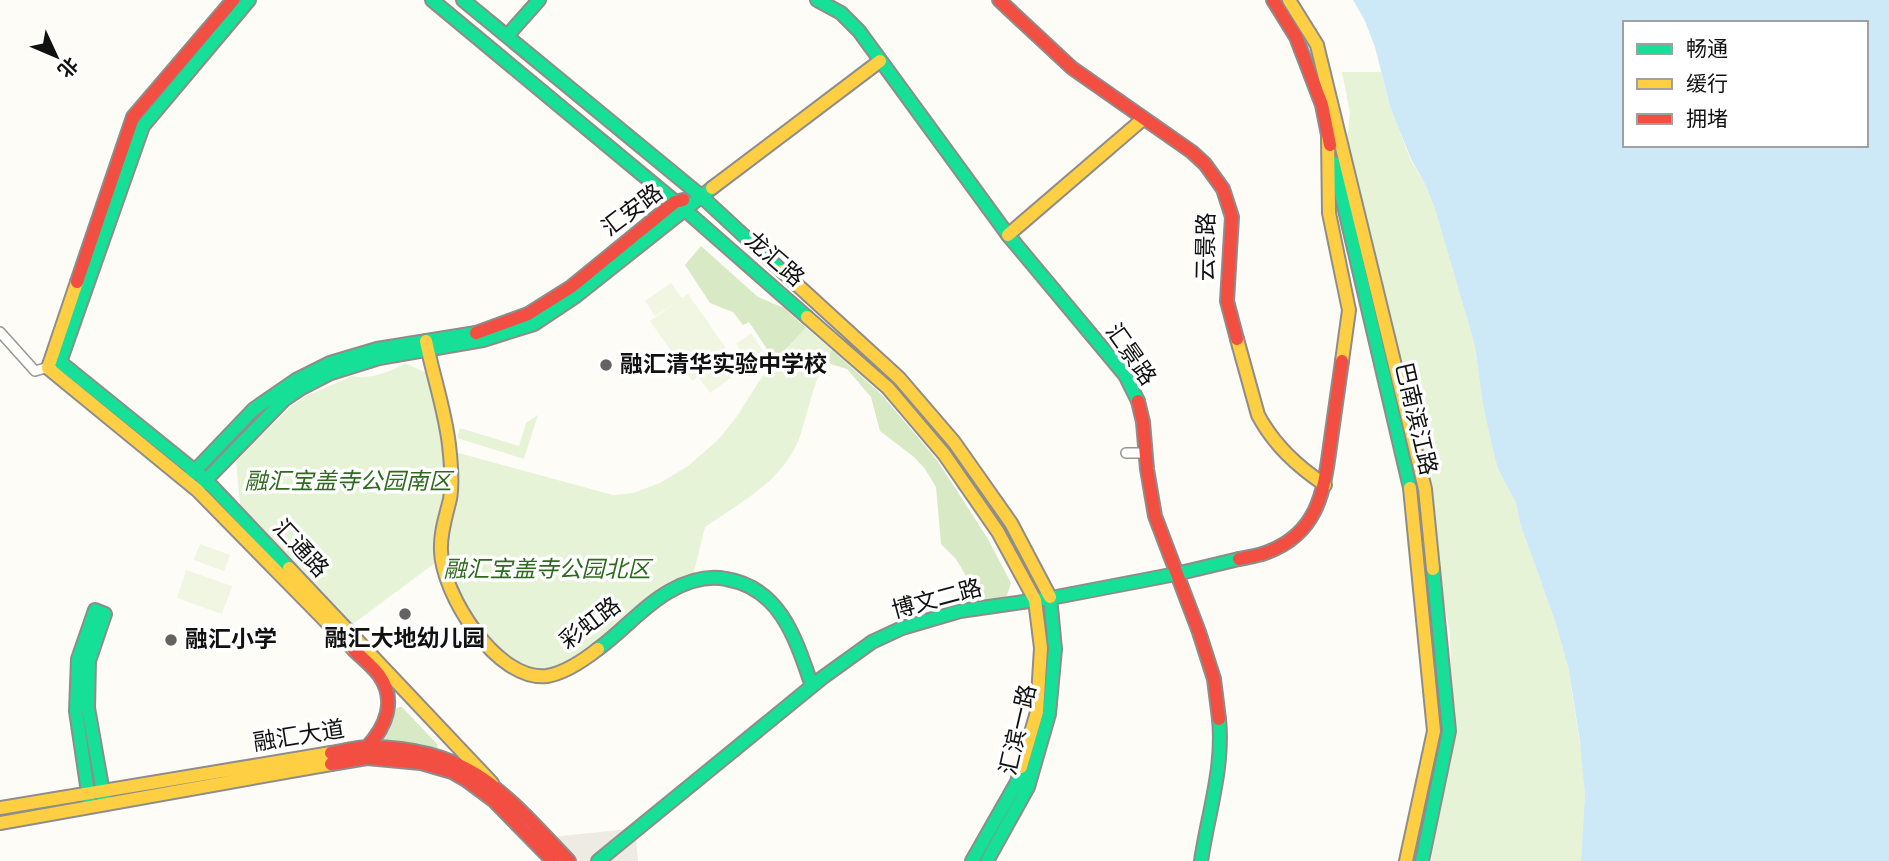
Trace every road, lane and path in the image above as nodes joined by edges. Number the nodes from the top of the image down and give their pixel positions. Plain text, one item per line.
1 (233, 0) edge
2 (249, 0) edge
3 (432, 0) edge
4 (463, 0) edge
5 (538, 0) edge
6 (817, 0) edge
7 (999, 0) edge
8 (1273, 0) edge
9 (1289, 0) edge
10 (507, 36) junction
11 (880, 61) junction
12 (1143, 119) junction
13 (1328, 137) junction
14 (701, 196) junction
15 (680, 206) junction
16 (1008, 235) junction
17 (0, 332) edge
18 (426, 345) junction
19 (54, 365) junction
20 (1126, 453) dead end
21 (1146, 453) junction
22 (190, 475) junction
23 (206, 480) junction
24 (1325, 485) junction
25 (197, 490) junction
26 (1176, 574) junction
27 (1051, 598) junction
28 (1035, 600) junction
29 (812, 686) junction
30 (367, 747) junction
31 (492, 783) junction
32 (103, 791) junction
33 (89, 794) junction
34 (105, 805) junction
35 (0, 808) edge
36 (91, 808) junction
37 (0, 824) edge
38 (553, 861) edge
39 (569, 861) edge
40 (598, 861) edge
41 (972, 861) edge
42 (986, 861) edge
43 (1201, 861) edge
44 (1406, 861) edge
45 (1422, 861) edge

1 - 19 main road
2 - 19 main road
3 - 15 main road, 龙汇路
4 - 10 main road, 龙汇路
5 - 10 main road
6 - 11 main road, 汇景路
7 - 12 main road, 云景路
8 - 13 main road, 巴南滨江路
9 - 45 main road, 巴南滨江路
10 - 14 main road, 龙汇路
11 - 14 main road, 汇安路
11 - 16 main road, 汇景路
12 - 16 main road
12 - 24 main road, 云景路
13 - 24 main road, 博文二路
13 - 44 main road, 巴南滨江路
14 - 15 main road, 汇安路
14 - 27 main road, 龙汇路
15 - 18 main road, 汇安路
15 - 28 main road, 龙汇路
16 - 21 main road, 汇景路
17 - 19 street
18 - 22 main road, 汇安路
18 - 23 main road, 汇安路
18 - 29 main road, 彩虹路
19 - 22 main road, 汇通路
20 - 21 street
21 - 26 main road, 汇景路
22 - 23 main road, 汇通路
22 - 25 main road, 汇通路
23 - 25 main road, 汇安路
23 - 31 main road, 汇通路
24 - 26 main road, 博文二路
25 - 30 main road, 汇通路
26 - 27 main road, 博文二路
26 - 43 main road, 汇景路
27 - 28 main road, 博文二路
27 - 42 main road, 汇滨一路
28 - 29 main road, 博文二路
28 - 41 main road, 汇滨一路
29 - 40 main road, 博文二路
30 - 31 main road, 融汇大道
30 - 32 main road, 融汇大道
31 - 39 main road, 融汇大道
32 - 33 main road, 融汇大道
32 - 33 main road
32 - 34 main road
33 - 35 main road, 融汇大道
33 - 36 main road
34 - 36 main road, 融汇大道
34 - 38 main road, 融汇大道
36 - 37 main road, 融汇大道

